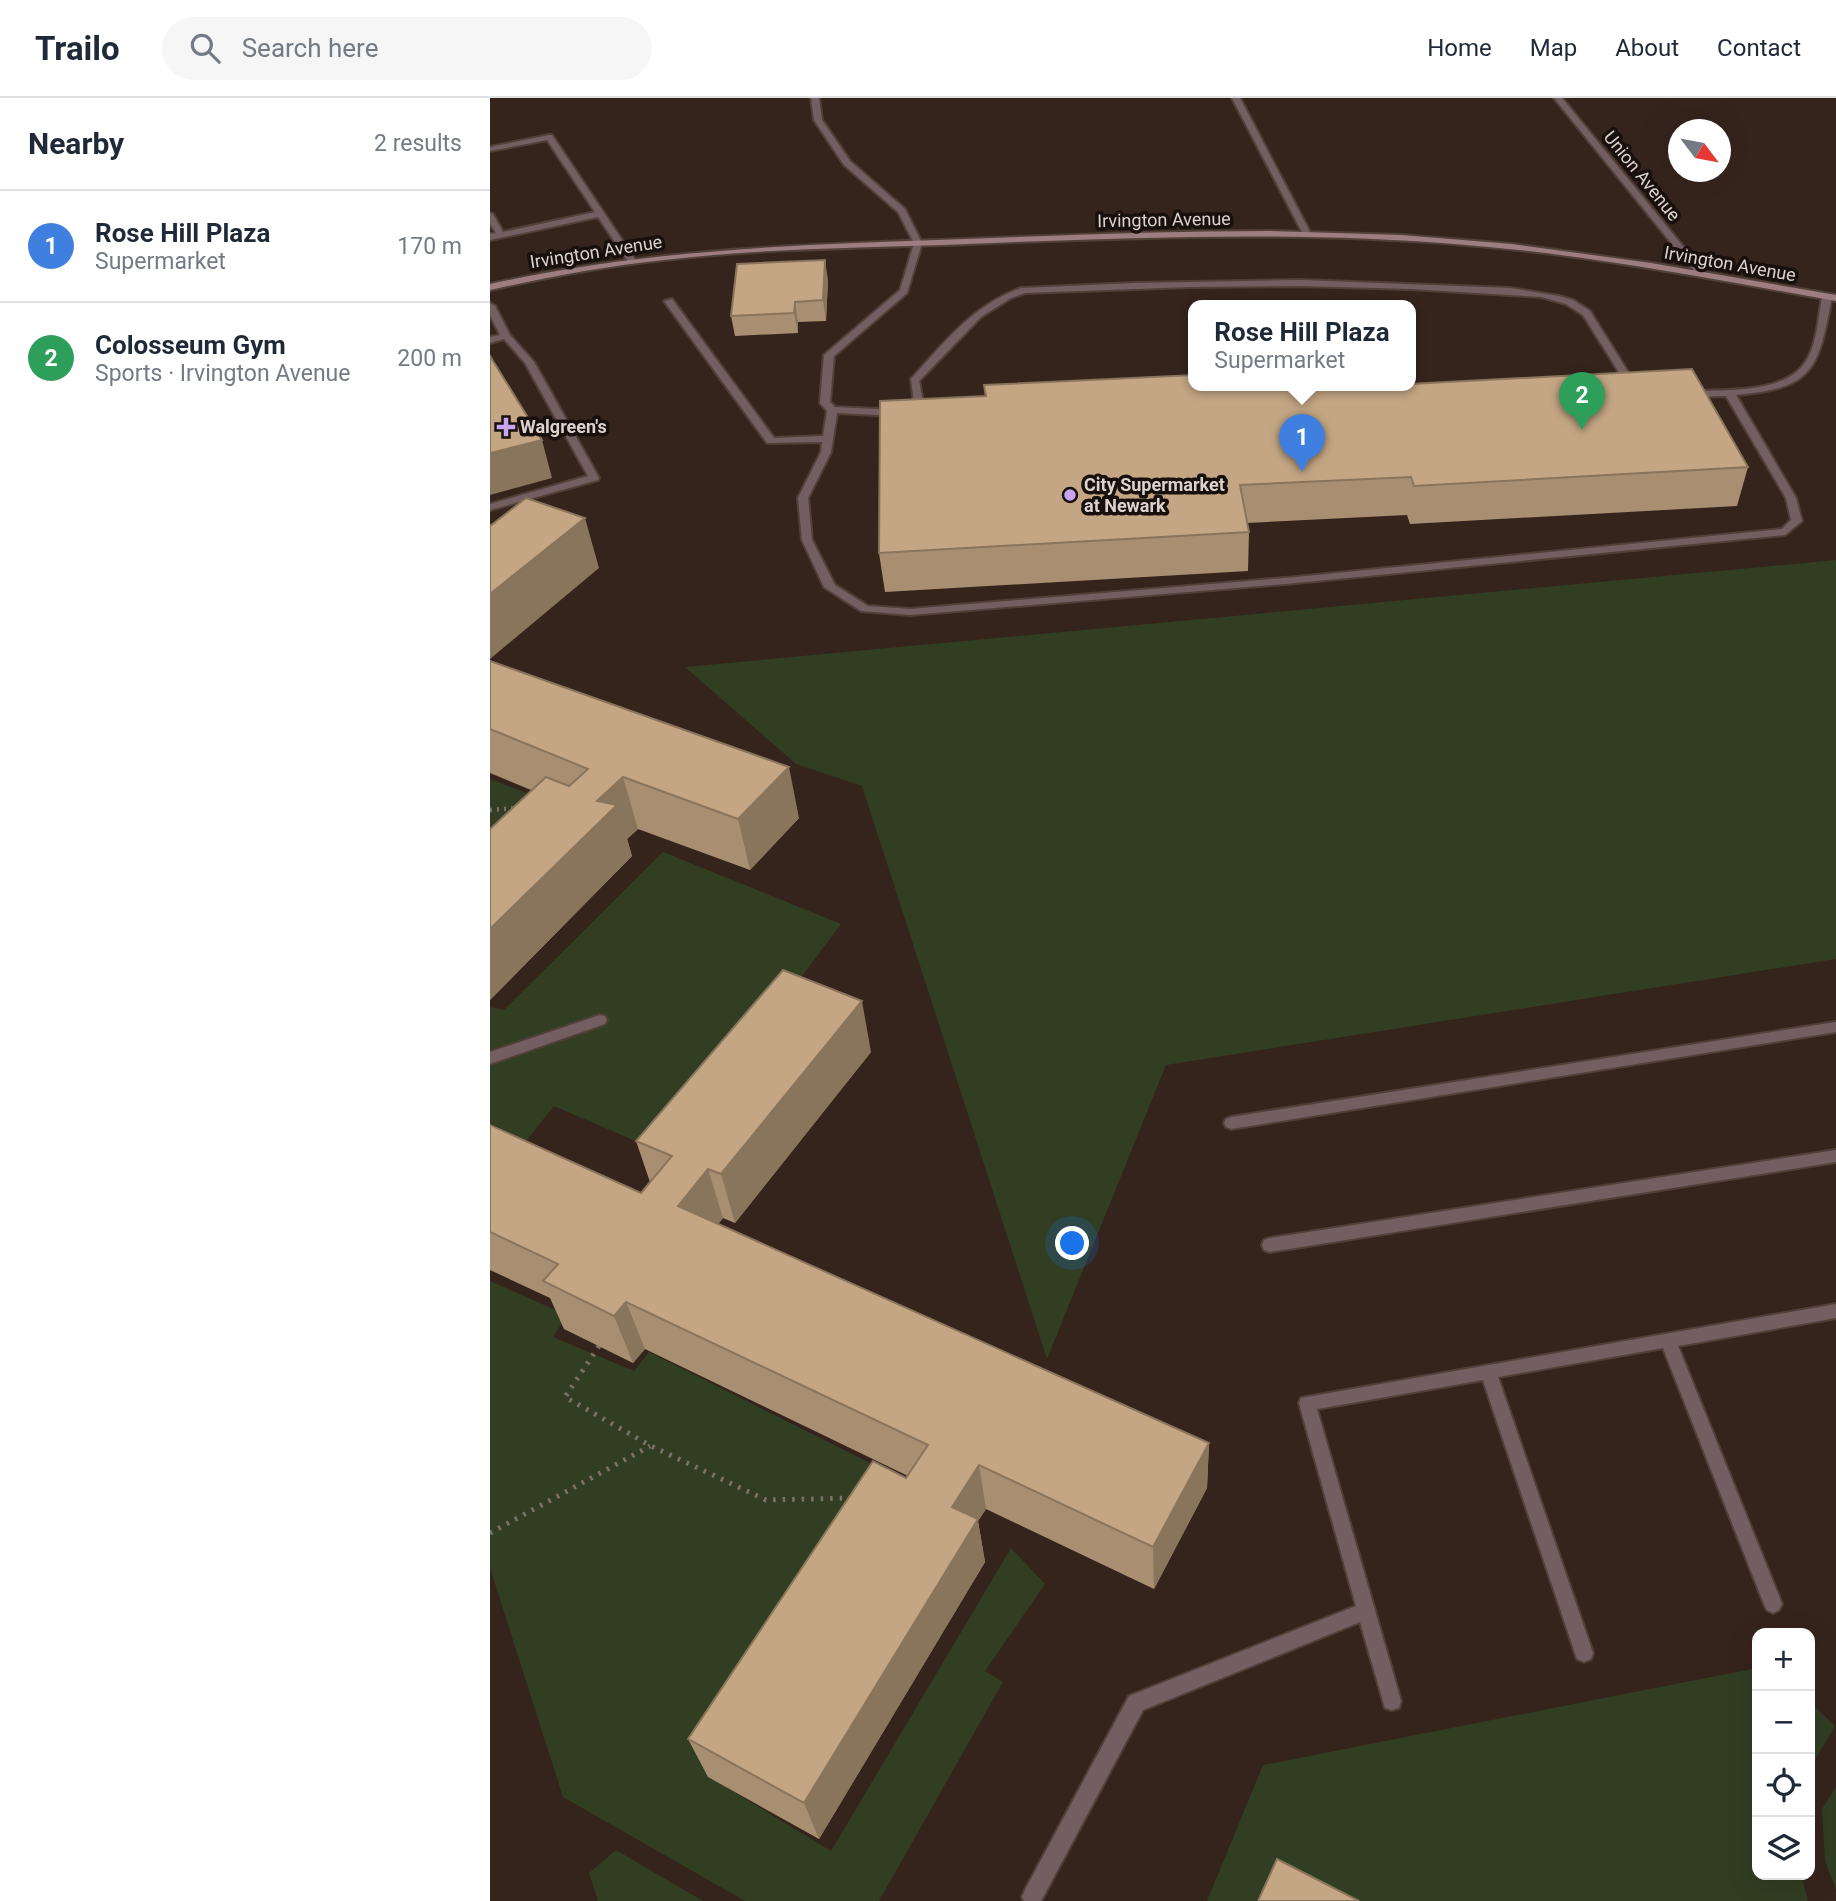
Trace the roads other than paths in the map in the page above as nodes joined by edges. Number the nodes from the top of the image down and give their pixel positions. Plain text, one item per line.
1 (815, 98) edge
2 (1236, 98) edge
3 (1558, 98) edge
4 (490, 149) edge
5 (600, 214) junction
6 (490, 216) edge
7 (1307, 234) junction
8 (501, 235) junction
9 (490, 237) edge
10 (918, 243) junction
11 (632, 261) junction
12 (1701, 274) junction
13 (490, 287) edge
14 (1832, 298) edge
15 (670, 301) dead end
16 (490, 306) edge
17 (506, 336) junction
18 (490, 341) edge
19 (1729, 392) junction
20 (1676, 394) edge
21 (1623, 396) edge
22 (832, 410) junction
23 (932, 411) edge
24 (920, 412) junction
25 (828, 439) junction
26 (490, 507) edge
27 (600, 1020) dead end
28 (1836, 1027) edge
29 (490, 1058) edge
30 (1231, 1123) dead end
31 (1836, 1157) edge
32 (1270, 1245) dead end
33 (1836, 1311) edge
34 (1667, 1339) junction
35 (1488, 1371) junction
36 (1773, 1604) dead end
37 (1366, 1611) junction
38 (1584, 1653) dead end
39 (1392, 1701) dead end
40 (1032, 1897) dead end

1 - 10 street
2 - 7 street
3 - 12 street, Union Avenue
4 - 5 street
5 - 8 street
5 - 11 street
6 - 8 street
7 - 10 main road, Irvington Avenue
7 - 12 main road, Irvington Avenue
8 - 9 street
10 - 11 main road, Irvington Avenue
10 - 22 street
11 - 13 main road, Irvington Avenue
12 - 14 main road, Irvington Avenue
14 - 19 street
15 - 25 street
16 - 17 street
17 - 18 street
17 - 26 street
19 - 20 street
19 - 25 street
21 - 24 street
22 - 24 street
22 - 25 street
23 - 24 street
27 - 29 street
28 - 30 street
31 - 32 street
33 - 34 street
34 - 35 street
34 - 36 street
35 - 37 street
35 - 38 street
37 - 39 street
37 - 40 street

